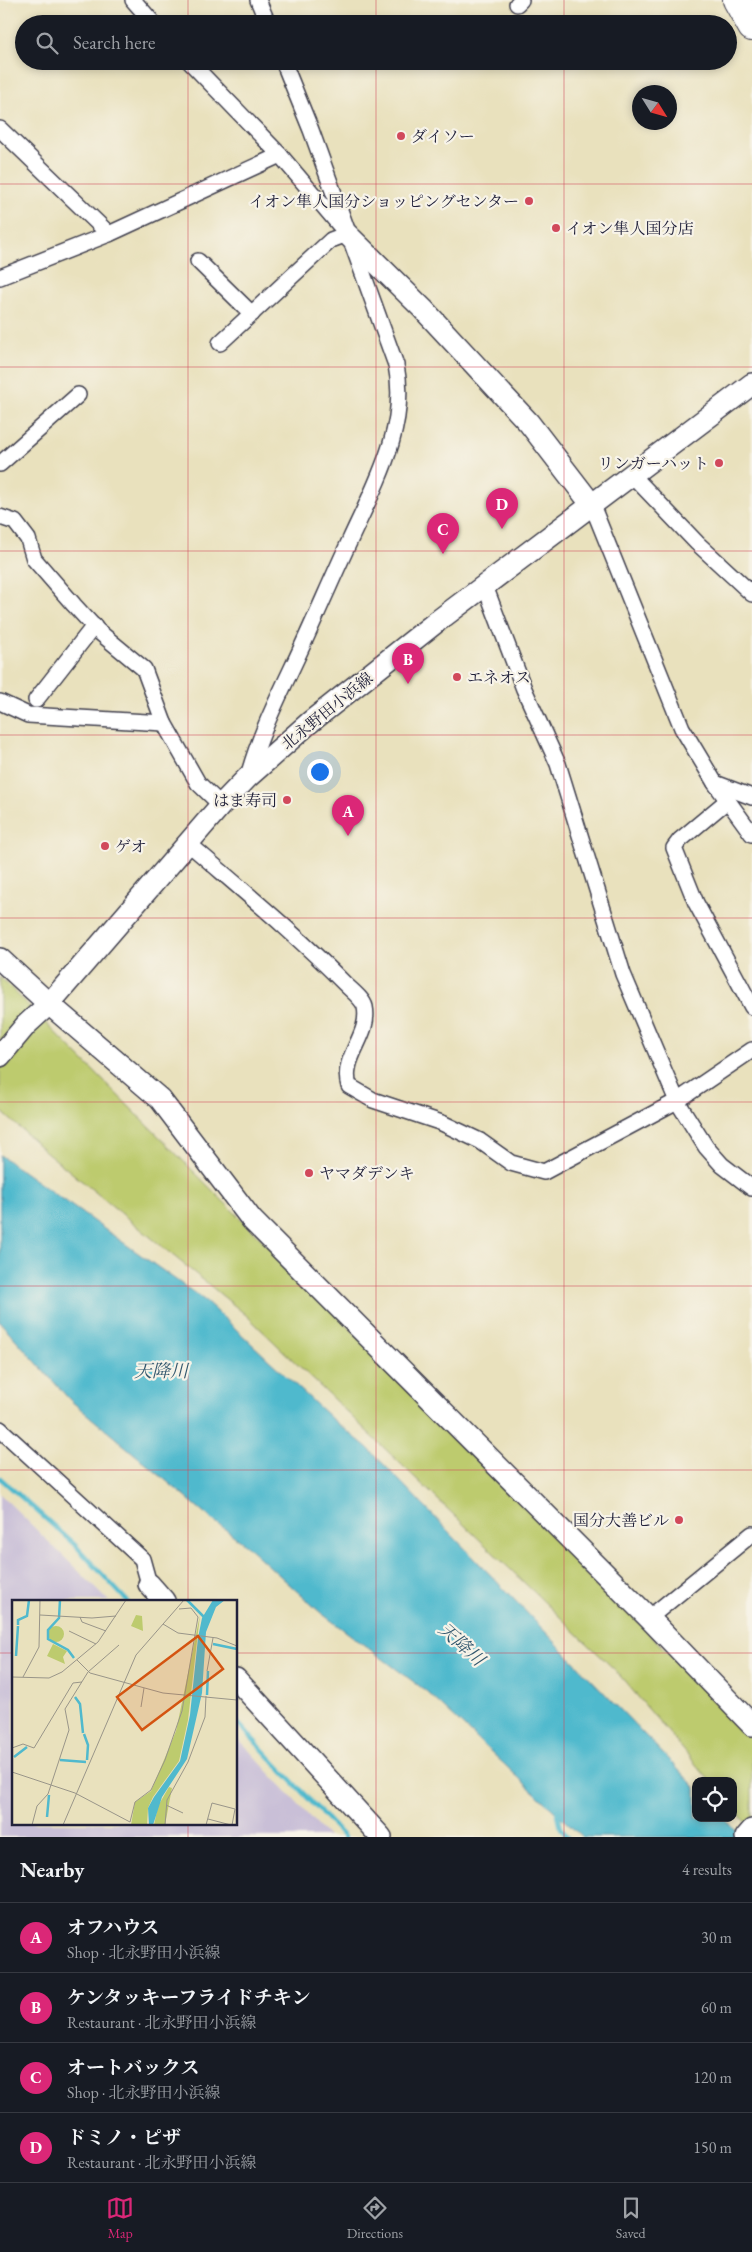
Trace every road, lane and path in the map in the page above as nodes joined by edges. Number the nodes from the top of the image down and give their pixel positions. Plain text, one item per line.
1 (133, 0) edge
2 (258, 0) edge
3 (737, 0) edge
4 (146, 15) edge
5 (264, 15) edge
6 (752, 27) edge
7 (198, 70) edge
8 (287, 70) edge
9 (0, 129) edge
10 (280, 155) junction
11 (108, 234) junction
12 (347, 234) junction
13 (198, 261) dead end
14 (0, 278) edge
15 (252, 314) junction
16 (220, 343) dead end
17 (752, 384) edge
18 (78, 395) dead end
19 (0, 464) edge
20 (633, 476) junction
21 (592, 505) junction
22 (0, 517) edge
23 (485, 586) junction
24 (752, 594) edge
25 (94, 626) junction
26 (36, 700) dead end
27 (0, 702) edge
28 (164, 723) junction
29 (248, 777) junction
30 (715, 783) junction
31 (752, 797) edge
32 (728, 800) junction
33 (221, 806) junction
34 (752, 834) edge
35 (188, 843) junction
36 (0, 959) edge
37 (49, 1004) junction
38 (752, 1007) edge
39 (752, 1050) edge
40 (0, 1056) edge
41 (677, 1101) junction
42 (752, 1188) edge
43 (0, 1429) edge
44 (752, 1534) edge
45 (149, 1584) joint
46 (163, 1600) edge
47 (649, 1618) junction
48 (238, 1681) edge
49 (752, 1725) edge
50 (752, 1830) edge
51 (381, 1837) edge
52 (746, 1837) edge

1 - 4 street
2 - 5 street
3 - 6 highway
7 - 10 street
8 - 12 street
9 - 11 street
10 - 11 street
10 - 12 street
11 - 14 street
12 - 15 street
12 - 21 street
12 - 29 street
13 - 15 street
15 - 16 street
17 - 20 street, 北永野田小浜線
18 - 19 street
20 - 21 street, 北永野田小浜線
20 - 24 street
21 - 23 street, 北永野田小浜線
21 - 30 street
22 - 25 street
23 - 29 street, 北永野田小浜線
23 - 41 street
25 - 26 street
25 - 28 street
27 - 28 street
28 - 33 street
29 - 33 street, 北永野田小浜線
30 - 31 street
30 - 32 street
32 - 34 street
32 - 38 street
33 - 35 street, 北永野田小浜線
35 - 37 street, 北永野田小浜線
35 - 41 street
36 - 37 street
37 - 40 street, 北永野田小浜線
37 - 47 street
39 - 41 street
41 - 42 street
43 - 45 street
44 - 47 street
45 - 46 street
47 - 49 street
48 - 51 street
50 - 52 street

